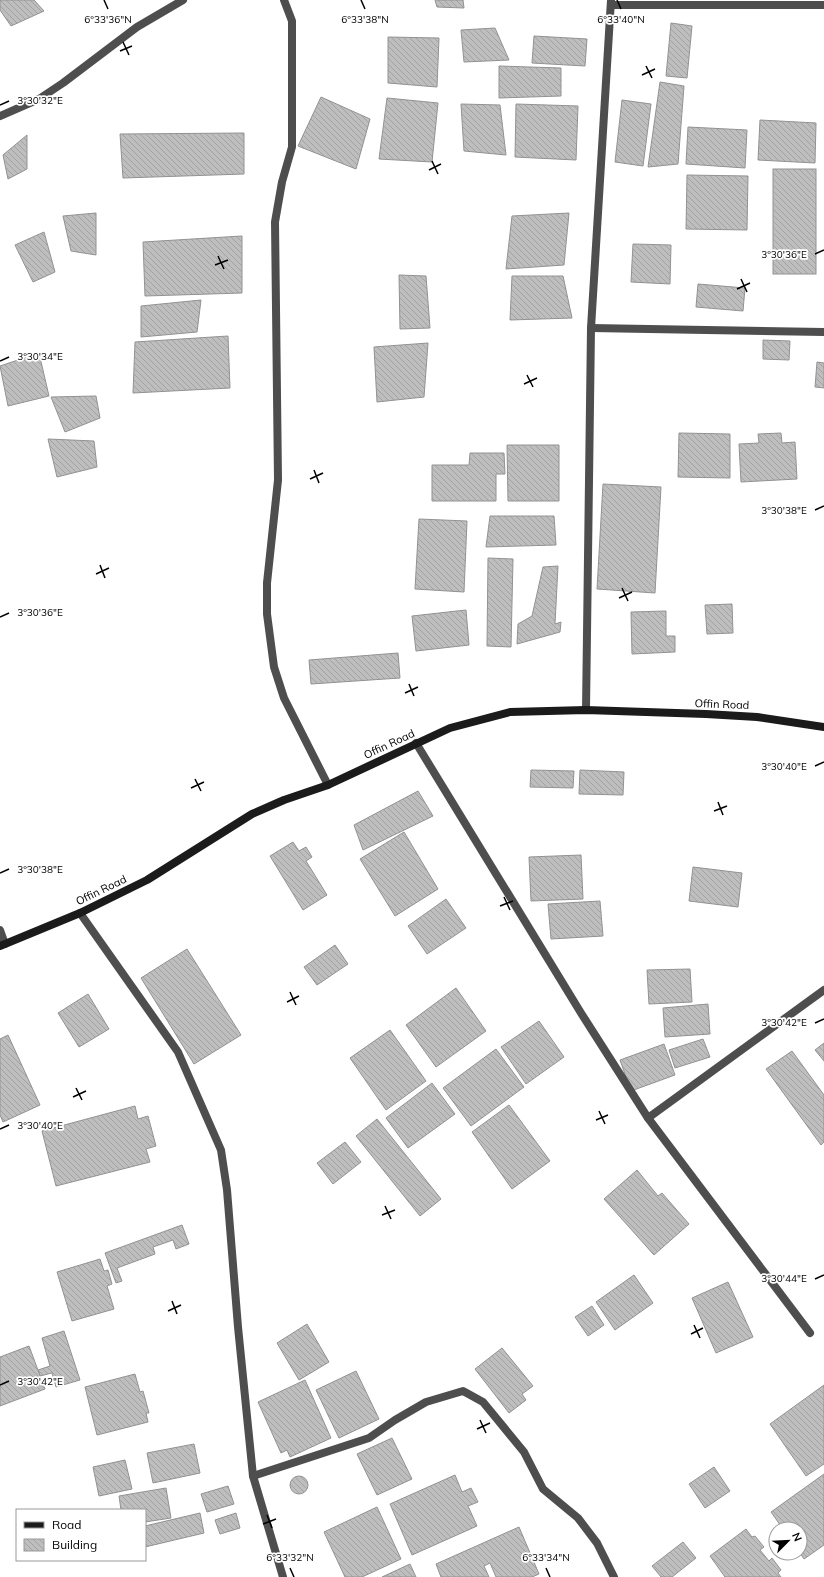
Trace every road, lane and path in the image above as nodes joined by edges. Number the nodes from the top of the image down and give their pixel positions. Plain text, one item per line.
1 (183, 0) edge
2 (284, 0) edge
3 (611, 3) edge
4 (824, 5) edge
5 (0, 116) edge
6 (592, 328) junction
7 (824, 332) edge
8 (586, 710) junction
9 (824, 727) edge
10 (416, 743) junction
11 (328, 784) junction
12 (80, 913) junction
13 (0, 930) edge
14 (2, 945) edge
15 (824, 990) edge
16 (648, 1118) junction
17 (810, 1333) dead end
18 (253, 1476) junction
19 (283, 1577) edge
20 (614, 1577) edge

1 - 5 street
2 - 11 street
3 - 4 street
3 - 6 street
6 - 7 street
6 - 8 street
8 - 9 street, Offin Road
8 - 10 street, Offin Road
10 - 11 street, Offin Road
10 - 16 street
11 - 12 street, Offin Road
12 - 14 street, Offin Road
12 - 18 street
13 - 14 street
15 - 16 street
16 - 17 street
18 - 19 street
18 - 20 street

